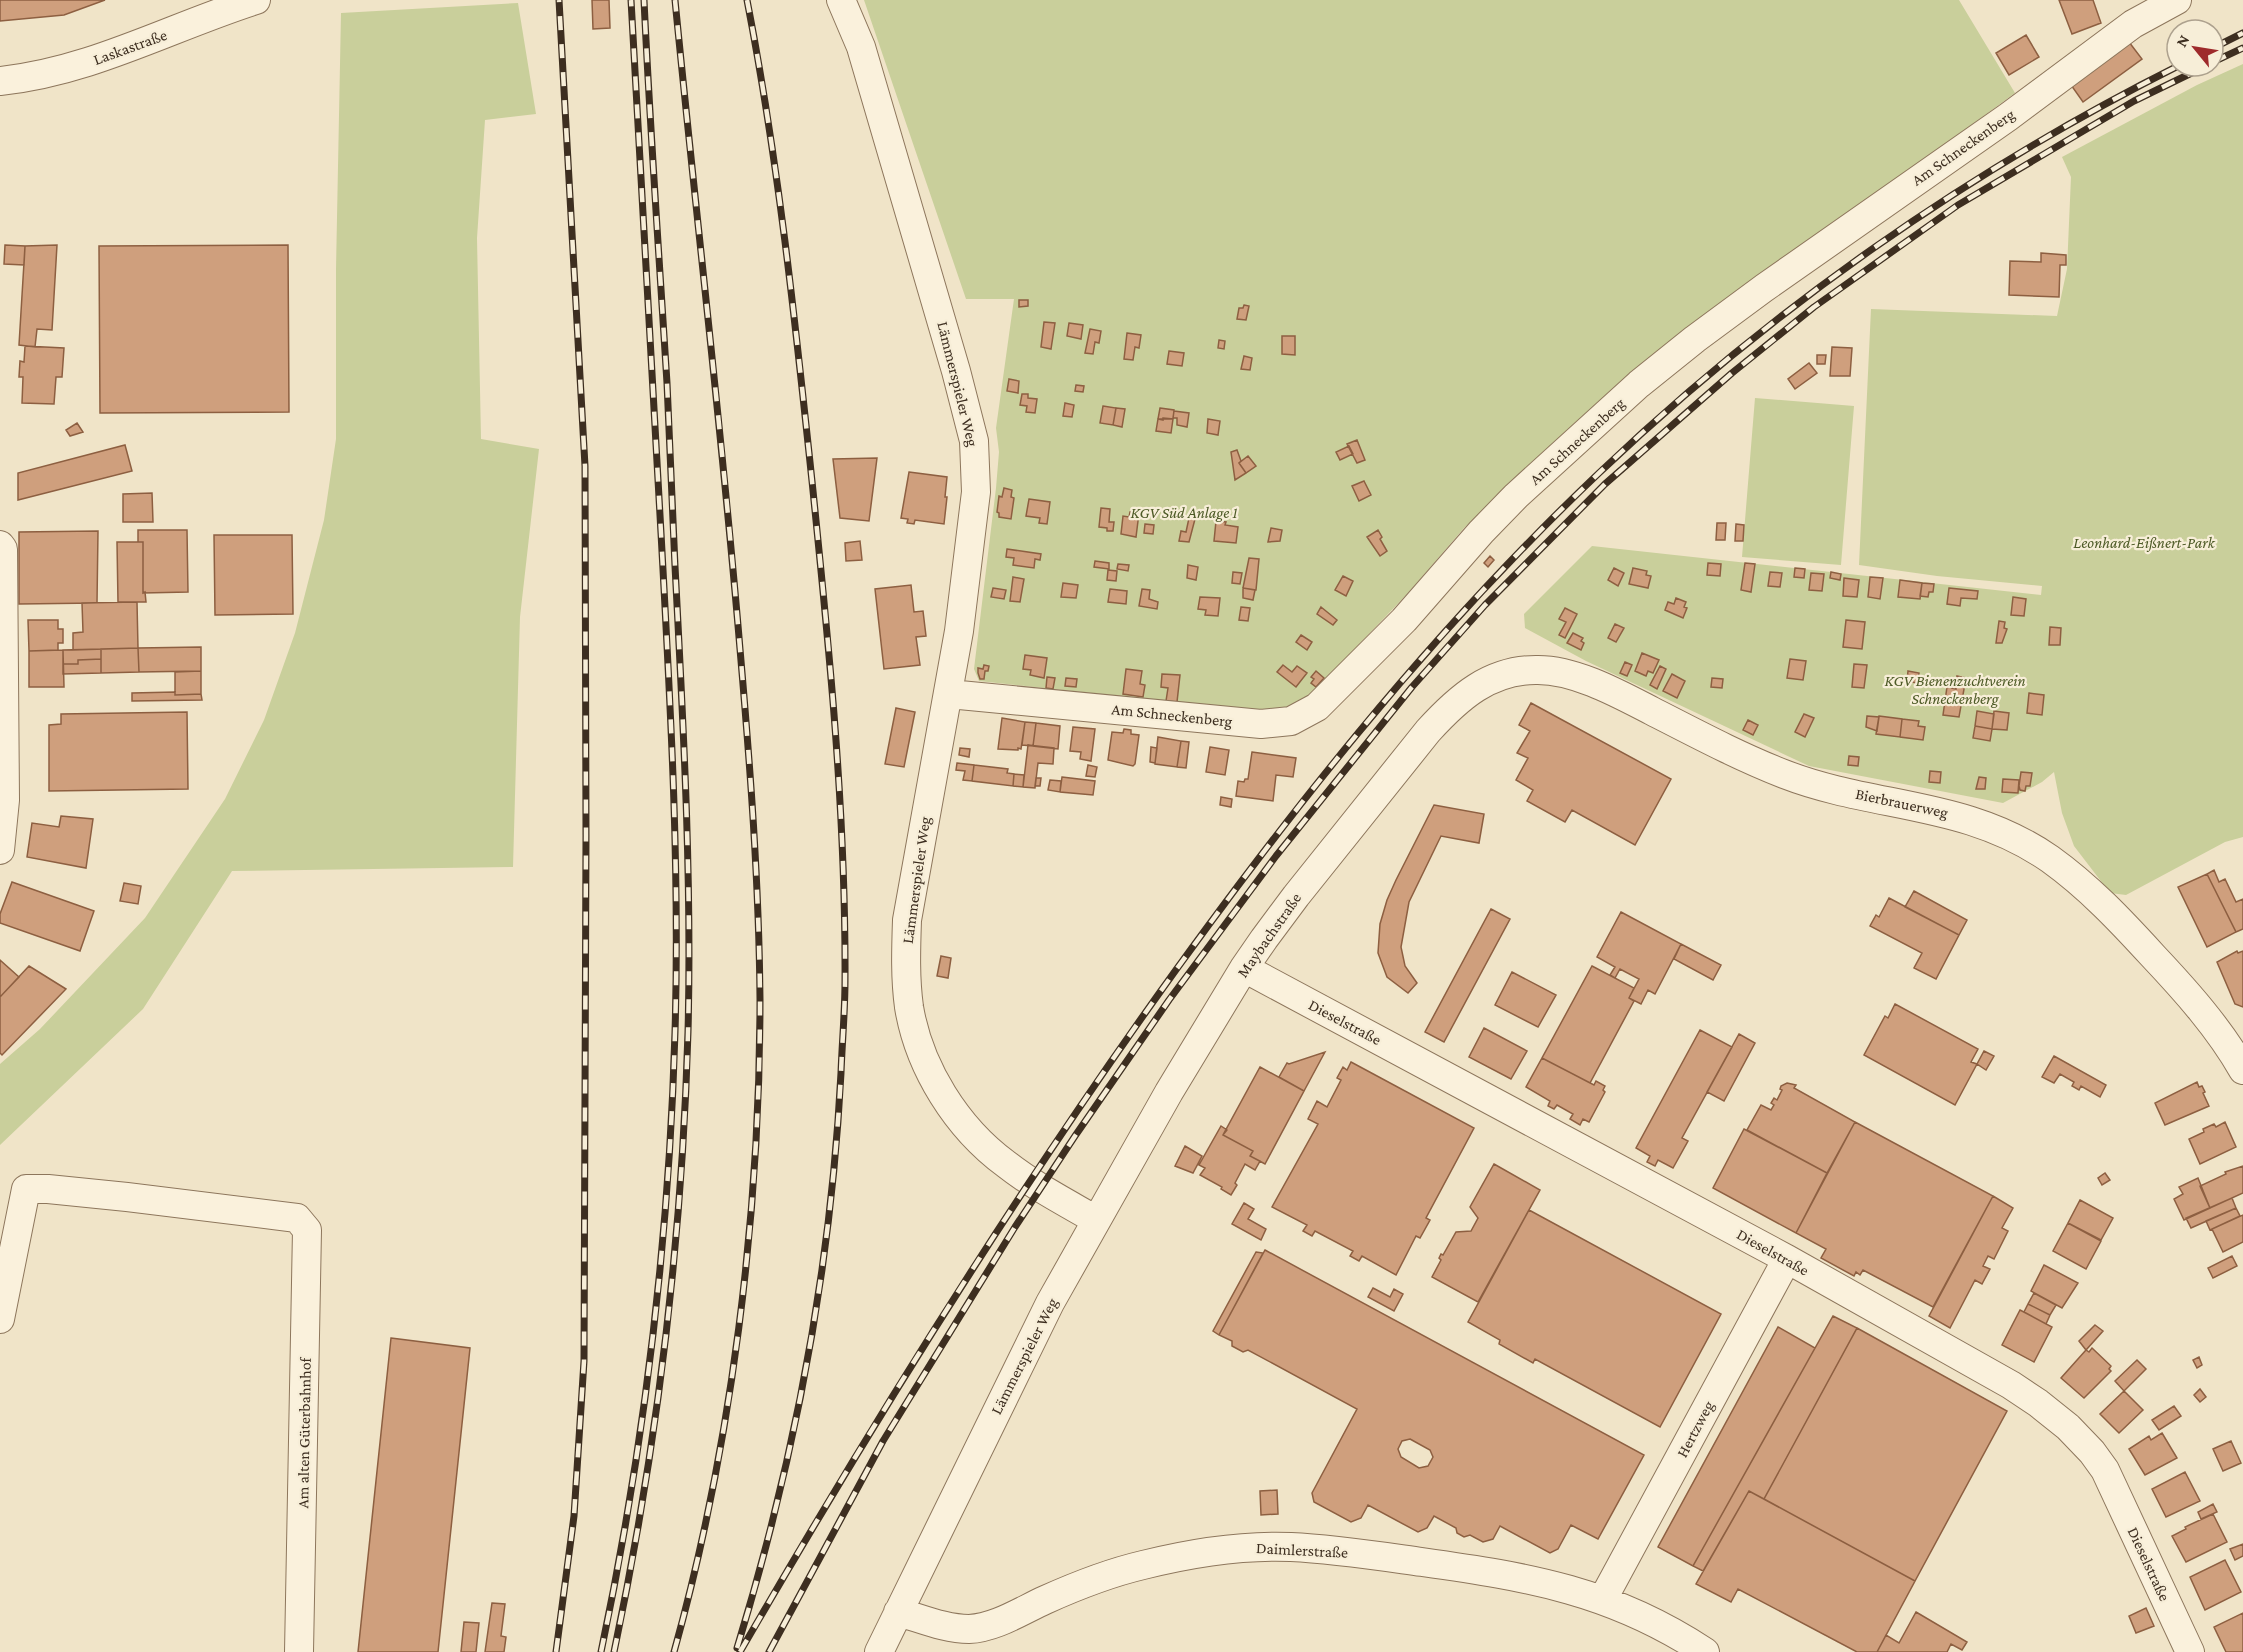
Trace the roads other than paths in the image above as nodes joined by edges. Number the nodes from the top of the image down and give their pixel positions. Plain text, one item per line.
1 (256, 0) edge
2 (840, 0) edge
3 (2177, 0) edge
4 (0, 81) edge
5 (0, 545) edge
6 (1484, 682) joint
7 (949, 694) junction
8 (0, 850) edge
9 (1244, 968) junction
10 (2243, 1070) edge
11 (1096, 1220) junction
12 (1787, 1260) junction
13 (0, 1319) edge
14 (1603, 1599) junction
15 (898, 1612) junction
16 (299, 1652) edge
17 (879, 1652) edge
18 (1705, 1652) edge
19 (2190, 1652) edge

1 - 4 street, Laskastraße
2 - 7 street, Lämmerspieler Weg
3 - 7 street, Am Schneckenberg
5 - 8 street
6 - 9 street, Maybachstraße
6 - 10 street, Bierbrauerweg
7 - 11 street, Lämmerspieler Weg
9 - 11 street, Maybachstraße
9 - 12 street, Dieselstraße
11 - 15 street, Lämmerspieler Weg
12 - 14 street, Hertzweg
12 - 19 street, Dieselstraße
13 - 16 street, Am alten Güterbahnhof
14 - 15 street, Daimlerstraße
14 - 18 street, Daimlerstraße
15 - 17 street, Lämmerspieler Weg

